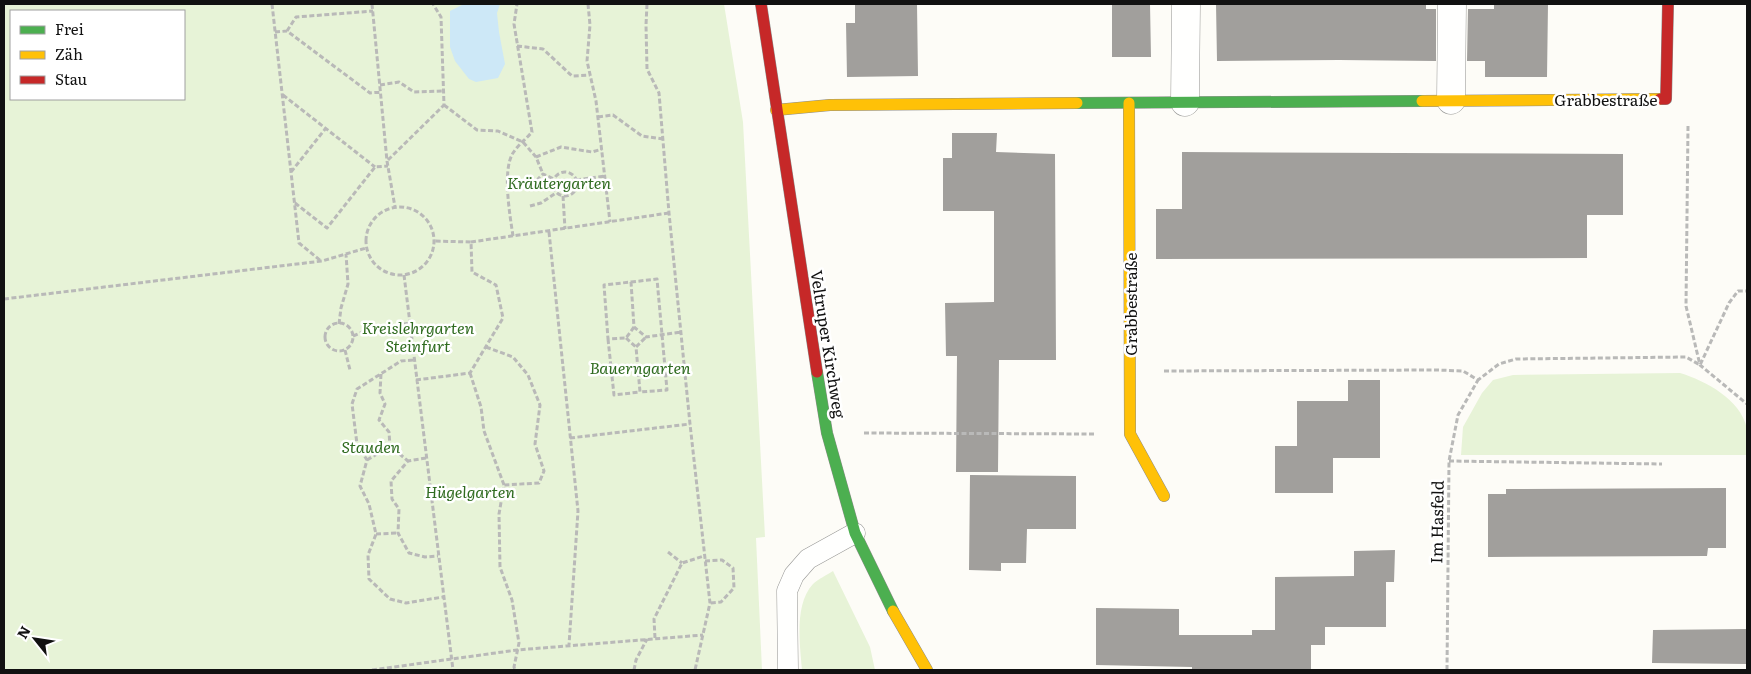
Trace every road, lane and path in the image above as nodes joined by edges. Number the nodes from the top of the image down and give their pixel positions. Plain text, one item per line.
1 (272, 4) edge
2 (372, 4) edge
3 (433, 4) edge
4 (517, 4) edge
5 (588, 4) edge
6 (647, 4) edge
7 (761, 4) edge
8 (1186, 4) edge
9 (1452, 4) edge
10 (1668, 4) edge
11 (373, 11) junction
12 (287, 31) junction
13 (275, 32) junction
14 (517, 46) junction
15 (590, 75) junction
16 (380, 85) junction
17 (443, 91) junction
18 (380, 92) junction
19 (282, 94) junction
20 (1666, 99) junction
21 (1451, 100) junction
22 (1185, 102) junction
23 (1129, 103) junction
24 (444, 105) junction
25 (776, 110) junction
26 (598, 117) junction
27 (326, 128) junction
28 (663, 139) junction
29 (523, 142) junction
30 (602, 149) junction
31 (536, 158) junction
32 (387, 160) junction
33 (388, 166) junction
34 (375, 167) junction
35 (291, 172) junction
36 (543, 174) junction
37 (605, 176) junction
38 (554, 179) junction
39 (576, 180) junction
40 (523, 186) dead end
41 (556, 193) junction
42 (563, 196) junction
43 (294, 203) junction
44 (530, 206) dead end
45 (395, 207) junction
46 (669, 213) junction
47 (610, 222) junction
48 (565, 229) junction
49 (548, 232) junction
50 (514, 236) junction
51 (434, 241) junction
52 (471, 242) junction
53 (366, 248) junction
54 (346, 254) junction
55 (322, 261) junction
56 (404, 275) junction
57 (631, 282) junction
58 (1747, 291) edge
59 (4, 299) edge
60 (410, 323) junction
61 (339, 324) junction
62 (634, 327) junction
63 (681, 332) junction
64 (663, 335) junction
65 (353, 336) junction
66 (646, 336) junction
67 (626, 338) junction
68 (608, 339) junction
69 (486, 347) junction
70 (636, 347) junction
71 (345, 350) junction
72 (413, 360) junction
73 (1700, 365) junction
74 (350, 370) dead end
75 (1130, 371) junction
76 (470, 373) junction
77 (381, 374) junction
78 (416, 380) junction
79 (1478, 380) junction
80 (640, 392) junction
81 (1747, 404) edge
82 (690, 424) junction
83 (827, 433) junction
84 (1130, 434) junction
85 (570, 438) junction
86 (390, 446) junction
87 (426, 458) junction
88 (366, 460) junction
89 (408, 461) junction
90 (1449, 461) junction
91 (1662, 464) dead end
92 (504, 485) junction
93 (1164, 496) dead end
94 (398, 533) junction
95 (855, 533) junction
96 (376, 534) junction
97 (668, 552) dead end
98 (438, 556) junction
99 (704, 556) junction
100 (705, 562) junction
101 (682, 563) junction
102 (443, 597) junction
103 (710, 602) junction
104 (702, 635) junction
105 (654, 638) junction
106 (647, 639) junction
107 (569, 645) junction
108 (517, 650) junction
109 (451, 659) junction
110 (372, 670) edge
111 (453, 670) edge
112 (515, 670) edge
113 (634, 670) edge
114 (695, 670) edge
115 (788, 670) edge
116 (927, 670) edge
117 (1447, 670) edge

1 - 13 path
2 - 11 path
3 - 17 path
4 - 14 path
5 - 15 path
6 - 28 path
7 - 25 street, Veltruper Kirchweg
8 - 22 street
9 - 21 street
10 - 20 street, Grabbestraße
11 - 12 path
11 - 16 path
12 - 13 path
12 - 18 path
13 - 19 path
14 - 15 path
14 - 29 path
15 - 26 path
16 - 17 path
16 - 18 path
17 - 24 path
18 - 32 path
19 - 27 path
19 - 35 path
20 - 21 street, Grabbestraße
20 - 73 path
21 - 22 street, Grabbestraße
22 - 23 street, Grabbestraße
23 - 25 street, Grabbestraße
23 - 75 street, Grabbestraße
24 - 29 path
24 - 32 path
25 - 83 street, Veltruper Kirchweg
26 - 28 path
26 - 30 path
27 - 34 path
27 - 35 path
28 - 46 path
29 - 31 path
29 - 50 path
30 - 31 path
30 - 37 path
31 - 36 path
32 - 33 path
33 - 34 path
33 - 45 path
34 - 43 path
35 - 43 path
36 - 38 path
36 - 40 path
37 - 39 path
37 - 47 path
38 - 39 path
38 - 41 path
39 - 42 path
41 - 42 path
41 - 44 path
42 - 48 path
43 - 55 path
45 - 51 path
45 - 53 path
46 - 47 path
46 - 63 path
47 - 48 path
48 - 49 path
49 - 50 path
49 - 85 path
50 - 52 path
51 - 52 path
51 - 56 path
52 - 69 path
53 - 54 path
53 - 56 path
54 - 55 path
54 - 61 path
55 - 59 path
56 - 60 path
57 - 62 path
57 - 64 path
57 - 68 path
58 - 73 path
60 - 65 path
60 - 72 path
61 - 65 path
61 - 71 path
62 - 66 path
62 - 67 path
63 - 64 path
63 - 82 path
64 - 66 path
64 - 80 path
65 - 71 path
66 - 70 path
67 - 68 path
67 - 70 path
68 - 80 path
69 - 76 path
69 - 92 path
70 - 80 path
71 - 74 path
72 - 77 path
72 - 78 path
73 - 79 path
73 - 81 path
75 - 79 path
75 - 84 street, Grabbestraße
76 - 78 path
76 - 92 path
77 - 86 path
77 - 88 path
78 - 87 path
79 - 90 path, Im Hasfeld
82 - 85 path
82 - 99 path
83 - 84 path
83 - 95 street, Veltruper Kirchweg
84 - 93 street, Grabbestraße
85 - 107 path
86 - 88 path
86 - 89 path
87 - 89 path
87 - 98 path
88 - 96 path
89 - 94 path
90 - 91 path
90 - 117 path, Im Hasfeld
92 - 108 path
94 - 96 path
94 - 98 path
95 - 115 lane
95 - 116 street, Veltruper Kirchweg
96 - 102 path
97 - 101 path
98 - 102 path
99 - 100 path
99 - 101 path
100 - 103 path
100 - 103 path
101 - 105 path
102 - 109 path
103 - 104 path
104 - 105 path
104 - 114 path
105 - 106 path
106 - 107 path
106 - 113 path
107 - 108 path
108 - 109 path
108 - 112 path
109 - 110 path
109 - 111 path

